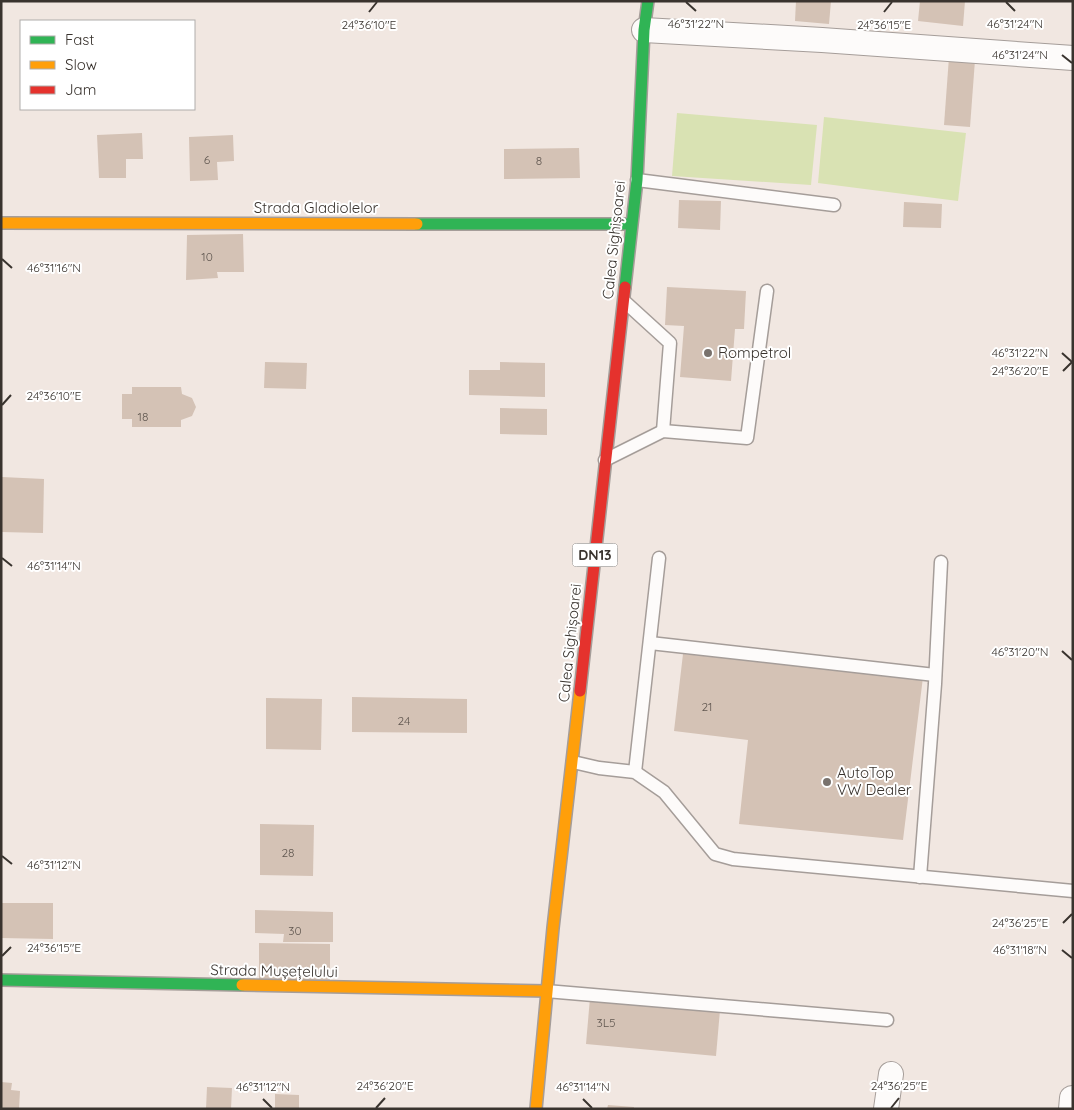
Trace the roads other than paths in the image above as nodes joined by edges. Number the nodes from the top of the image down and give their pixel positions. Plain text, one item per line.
1 (648, 1) edge
2 (644, 30) junction
3 (1073, 58) edge
4 (636, 180) junction
5 (834, 205) dead end
6 (1, 223) edge
7 (631, 224) junction
8 (767, 291) dead end
9 (623, 300) junction
10 (663, 431) junction
11 (605, 460) junction
12 (659, 558) dead end
13 (941, 562) dead end
14 (650, 643) junction
15 (935, 675) junction
16 (572, 762) junction
17 (635, 772) junction
18 (920, 877) junction
19 (1073, 891) edge
20 (1, 980) edge
21 (546, 991) junction
22 (887, 1020) dead end
23 (891, 1074) dead end
24 (1072, 1098) edge
25 (536, 1109) edge
26 (886, 1109) edge
27 (1071, 1109) edge

1 - 2 main road, Calea Sighișoarei / DN13
2 - 3 street
2 - 4 main road, Calea Sighișoarei / DN13
4 - 5 lane
4 - 7 main road, Calea Sighișoarei / DN13
6 - 7 main road, Strada Gladiolelor
7 - 9 main road, Calea Sighișoarei / DN13
8 - 10 lane
9 - 10 lane
9 - 11 main road, Calea Sighișoarei / DN13
10 - 11 lane
11 - 16 main road, Calea Sighișoarei / DN13
12 - 14 lane
13 - 15 lane
14 - 15 lane
14 - 17 lane
15 - 18 lane
16 - 17 lane
16 - 21 main road, Calea Sighișoarei / DN13
17 - 18 lane
18 - 19 lane
20 - 21 main road, Strada Mușețelului
21 - 22 lane
21 - 25 main road, Calea Sighișoarei / DN13
23 - 26 street
24 - 27 street

